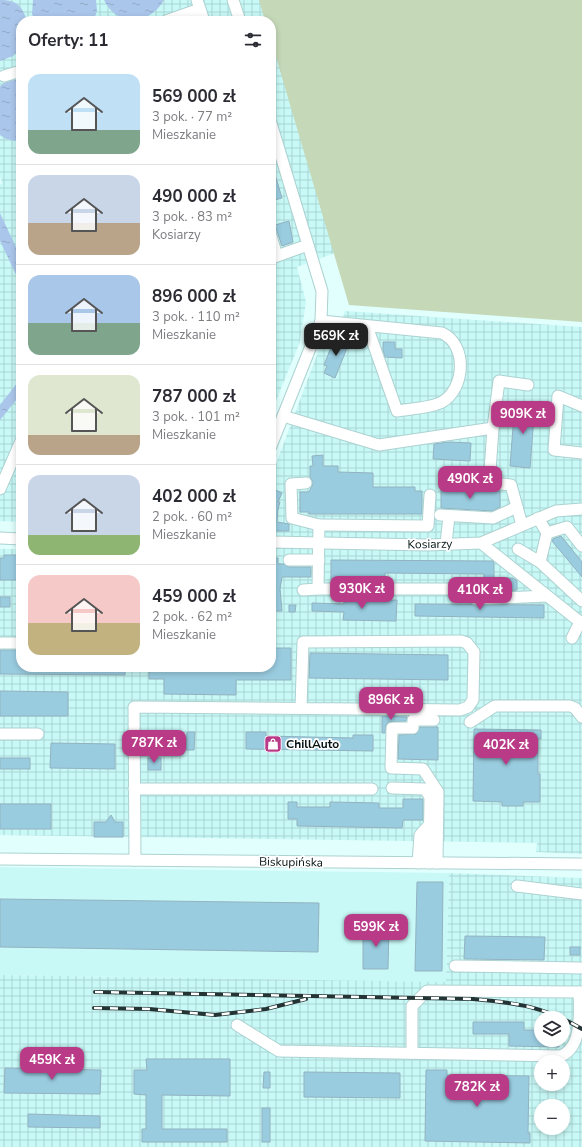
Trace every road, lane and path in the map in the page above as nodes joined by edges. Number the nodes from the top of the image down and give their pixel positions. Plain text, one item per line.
1 (234, 0) edge
2 (198, 5) edge
3 (176, 16) edge
4 (202, 16) edge
5 (239, 16) edge
6 (16, 72) edge
7 (4, 76) dead end
8 (276, 139) edge
9 (308, 245) junction
10 (276, 256) edge
11 (321, 322) junction
12 (367, 326) junction
13 (528, 385) dead end
14 (582, 406) edge
15 (283, 416) junction
16 (492, 428) junction
17 (276, 434) edge
18 (16, 452) edge
19 (582, 453) edge
20 (490, 471) dead end
21 (472, 481) dead end
22 (306, 483) dead end
23 (0, 489) edge
24 (430, 496) dead end
25 (517, 507) junction
26 (582, 509) edge
27 (538, 518) junction
28 (522, 524) junction
29 (319, 525) junction
30 (428, 526) junction
31 (547, 533) junction
32 (0, 538) edge
33 (16, 538) edge
34 (276, 542) edge
35 (319, 543) junction
36 (481, 543) junction
37 (446, 544) junction
38 (428, 545) junction
39 (582, 546) edge
40 (518, 549) dead end
41 (289, 560) dead end
42 (318, 560) junction
43 (540, 562) junction
44 (318, 589) junction
45 (303, 590) dead end
46 (546, 596) junction
47 (582, 600) edge
48 (581, 621) edge
49 (572, 638) dead end
50 (0, 643) edge
51 (16, 643) edge
52 (301, 708) junction
53 (582, 717) edge
54 (434, 720) dead end
55 (470, 722) dead end
56 (0, 734) edge
57 (38, 734) dead end
58 (392, 788) dead end
59 (134, 789) junction
60 (372, 789) dead end
61 (0, 859) edge
62 (135, 860) junction
63 (428, 863) junction
64 (582, 864) edge
65 (517, 886) dead end
66 (582, 894) edge
67 (455, 966) dead end
68 (582, 968) edge
69 (581, 992) edge
70 (237, 1025) dead end
71 (412, 1053) junction

1 - 5 street
2 - 3 street
2 - 4 street
6 - 7 street
8 - 9 street
9 - 10 street
9 - 11 street
11 - 12 street
11 - 15 street
12 - 12 street
13 - 16 street
14 - 19 street
15 - 16 street
15 - 17 street
16 - 20 street
18 - 23 street
21 - 25 street
22 - 29 street
24 - 30 street
25 - 28 street
25 - 37 street
26 - 27 street, Kosiarzy
27 - 28 street, Kosiarzy
27 - 31 street
28 - 36 street, Kosiarzy
29 - 30 street
29 - 35 street
30 - 38 street
31 - 39 street
31 - 43 street
32 - 33 street
34 - 35 street, Kosiarzy
35 - 38 street, Kosiarzy
35 - 42 street
36 - 37 street, Kosiarzy
36 - 46 street
37 - 38 street, Kosiarzy
40 - 43 street
41 - 42 street
42 - 44 street
43 - 47 street
44 - 45 street
44 - 46 street
46 - 48 street
48 - 49 street
50 - 51 street
52 - 52 street
52 - 59 street
53 - 55 street
54 - 63 street
56 - 57 street
58 - 63 street
59 - 60 street
59 - 62 street
61 - 62 street, Biskupińska
62 - 63 street, Biskupińska
63 - 64 street, Biskupińska
65 - 66 street
67 - 68 street
69 - 71 street
69 - 71 street
70 - 71 street

